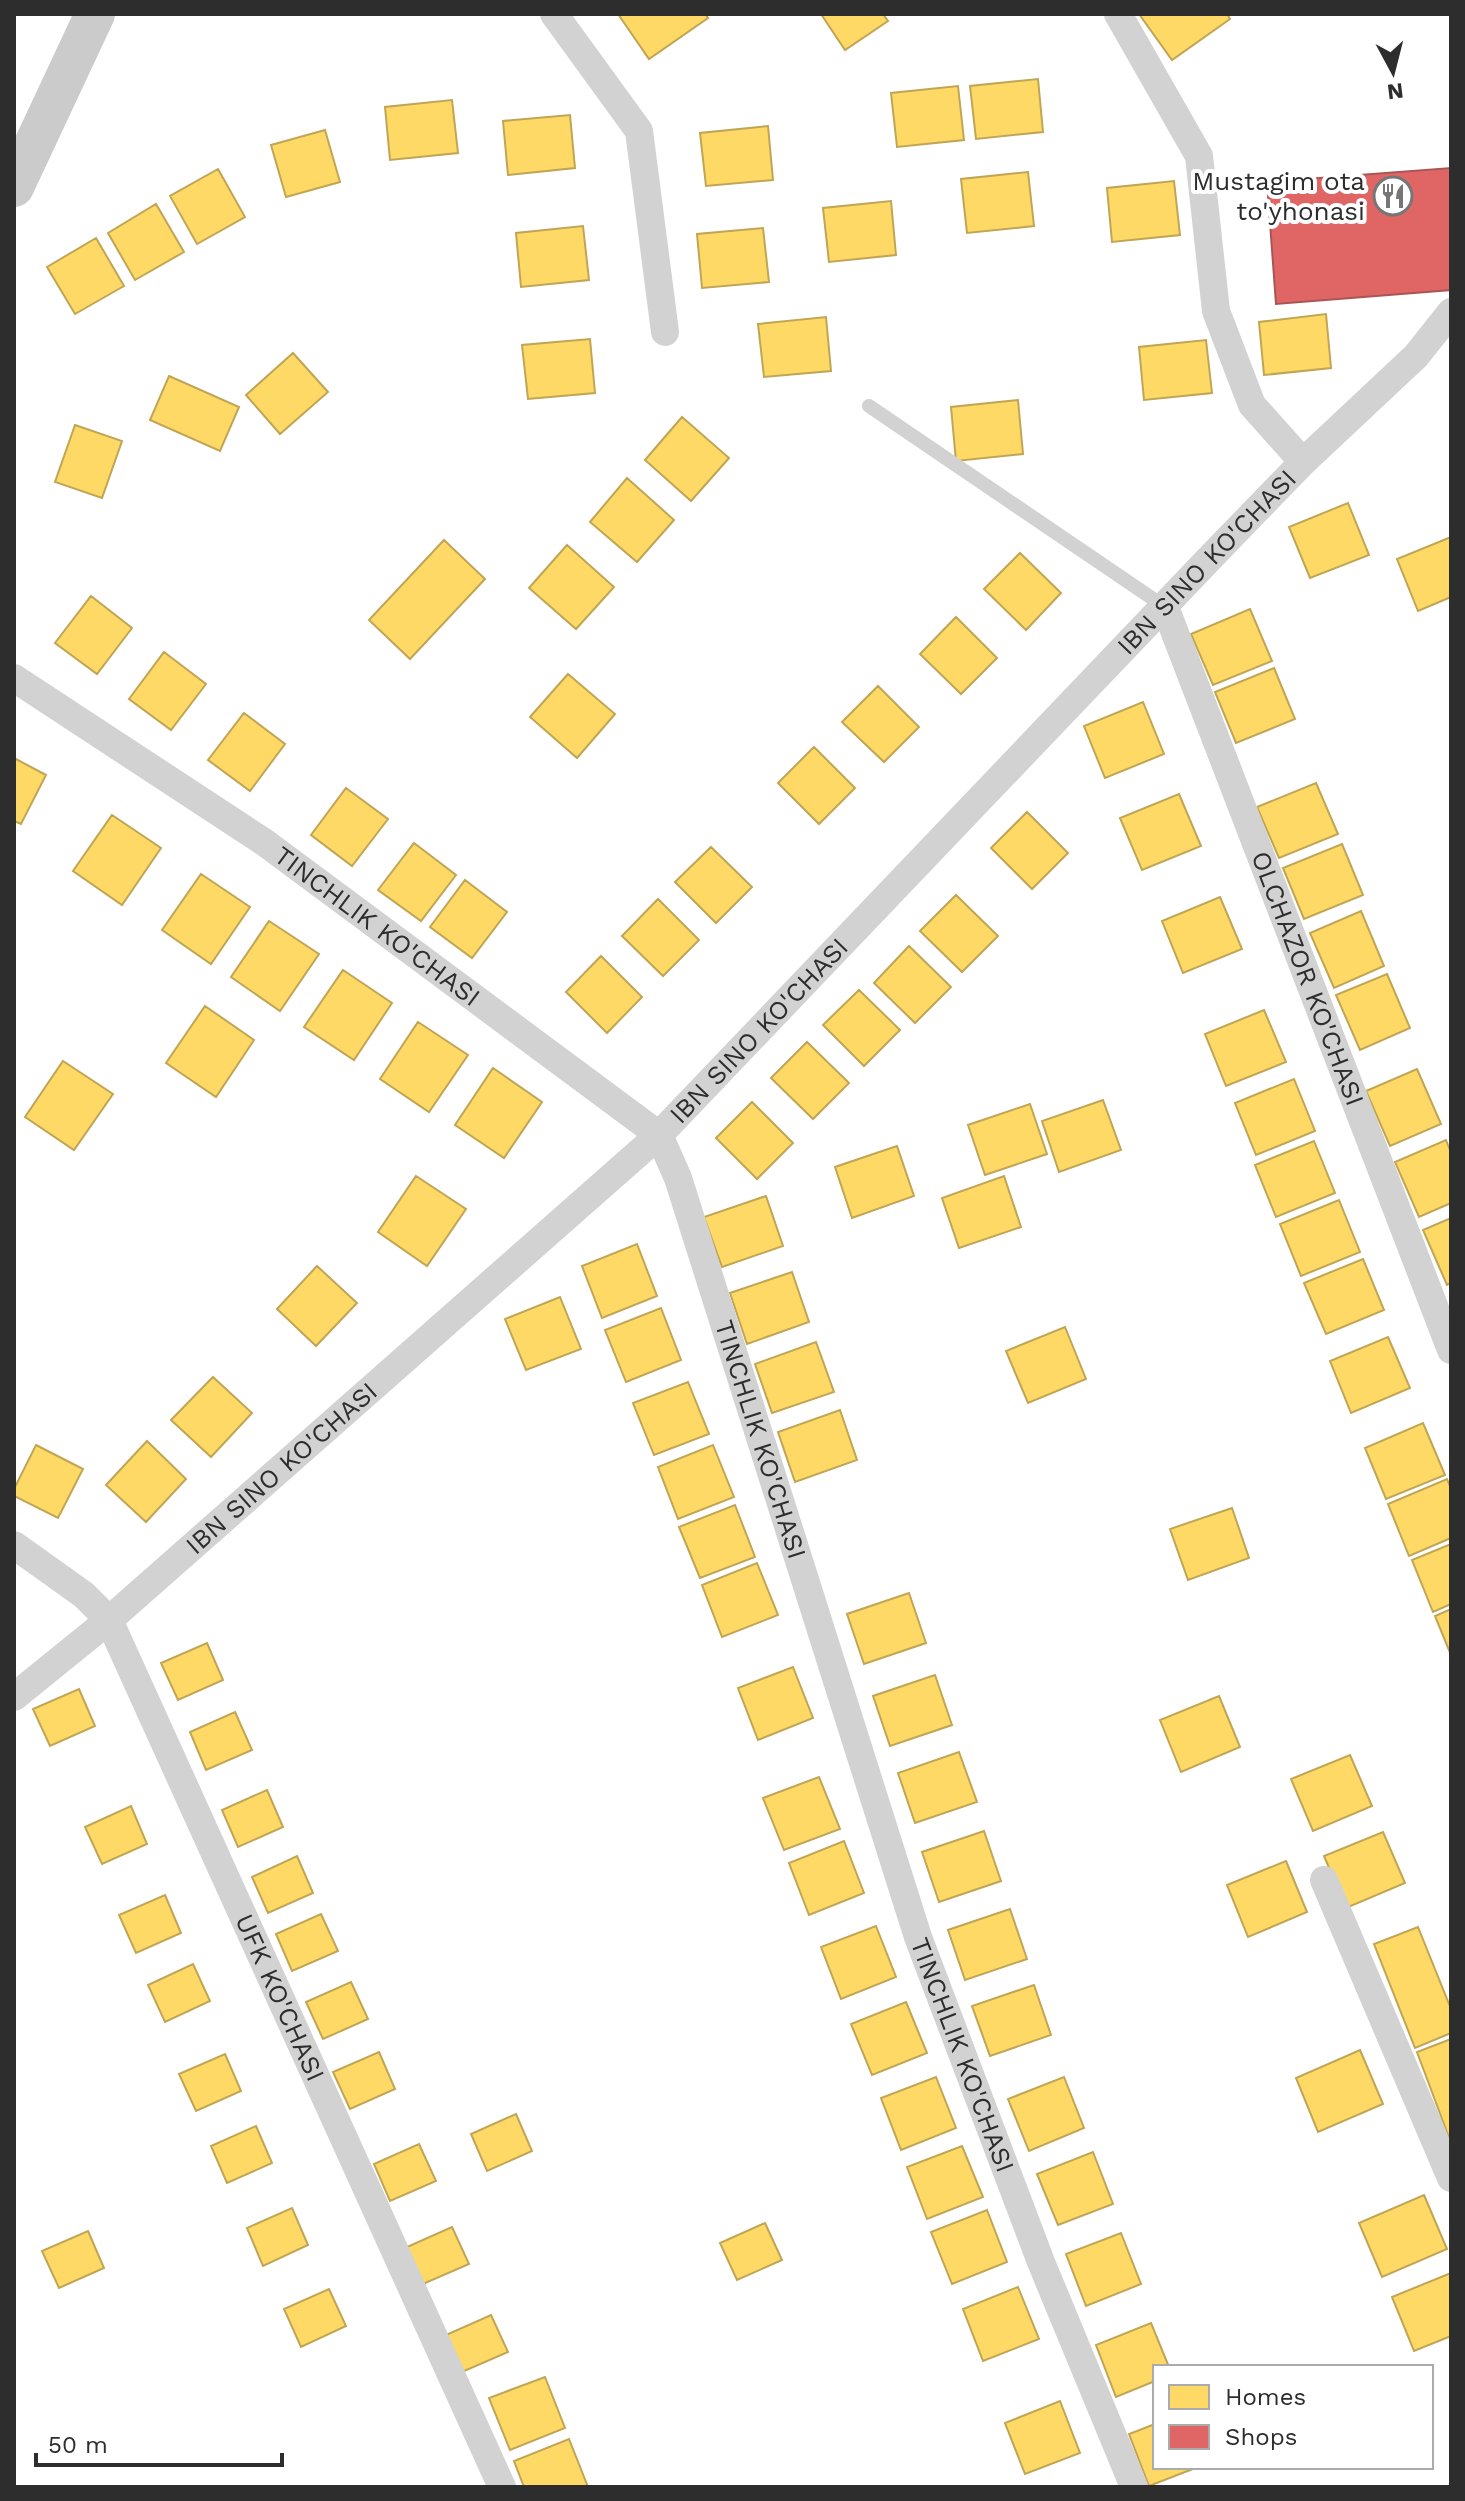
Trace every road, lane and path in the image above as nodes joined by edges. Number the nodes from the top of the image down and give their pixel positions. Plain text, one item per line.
1 (83, 14) edge
2 (95, 14) edge
3 (554, 14) edge
4 (1118, 14) edge
5 (14, 159) edge
6 (14, 187) edge
7 (1451, 312) edge
8 (665, 332) dead end
9 (869, 406) dead end
10 (1303, 462) junction
11 (1165, 607) junction
12 (14, 678) edge
13 (659, 1135) junction
14 (1451, 1350) edge
15 (14, 1545) edge
16 (109, 1620) junction
17 (14, 1697) edge
18 (1324, 1880) dead end
19 (1451, 2178) edge
20 (502, 2487) edge
21 (1134, 2487) edge

1 - 5 main road
2 - 6 main road
3 - 8 street
4 - 10 street
7 - 10 street, IBN SINO KO'CHASI
9 - 11 lane
10 - 11 street, IBN SINO KO'CHASI
11 - 13 street, IBN SINO KO'CHASI
11 - 14 street, OLCHAZOR KO'CHASI
12 - 13 street, TINCHLIK KO'CHASI
13 - 16 street, IBN SINO KO'CHASI
13 - 21 street, TINCHLIK KO'CHASI
15 - 16 street, UFK KO'CHASI
16 - 17 street, IBN SINO KO'CHASI
16 - 20 street, UFK KO'CHASI
18 - 19 street

